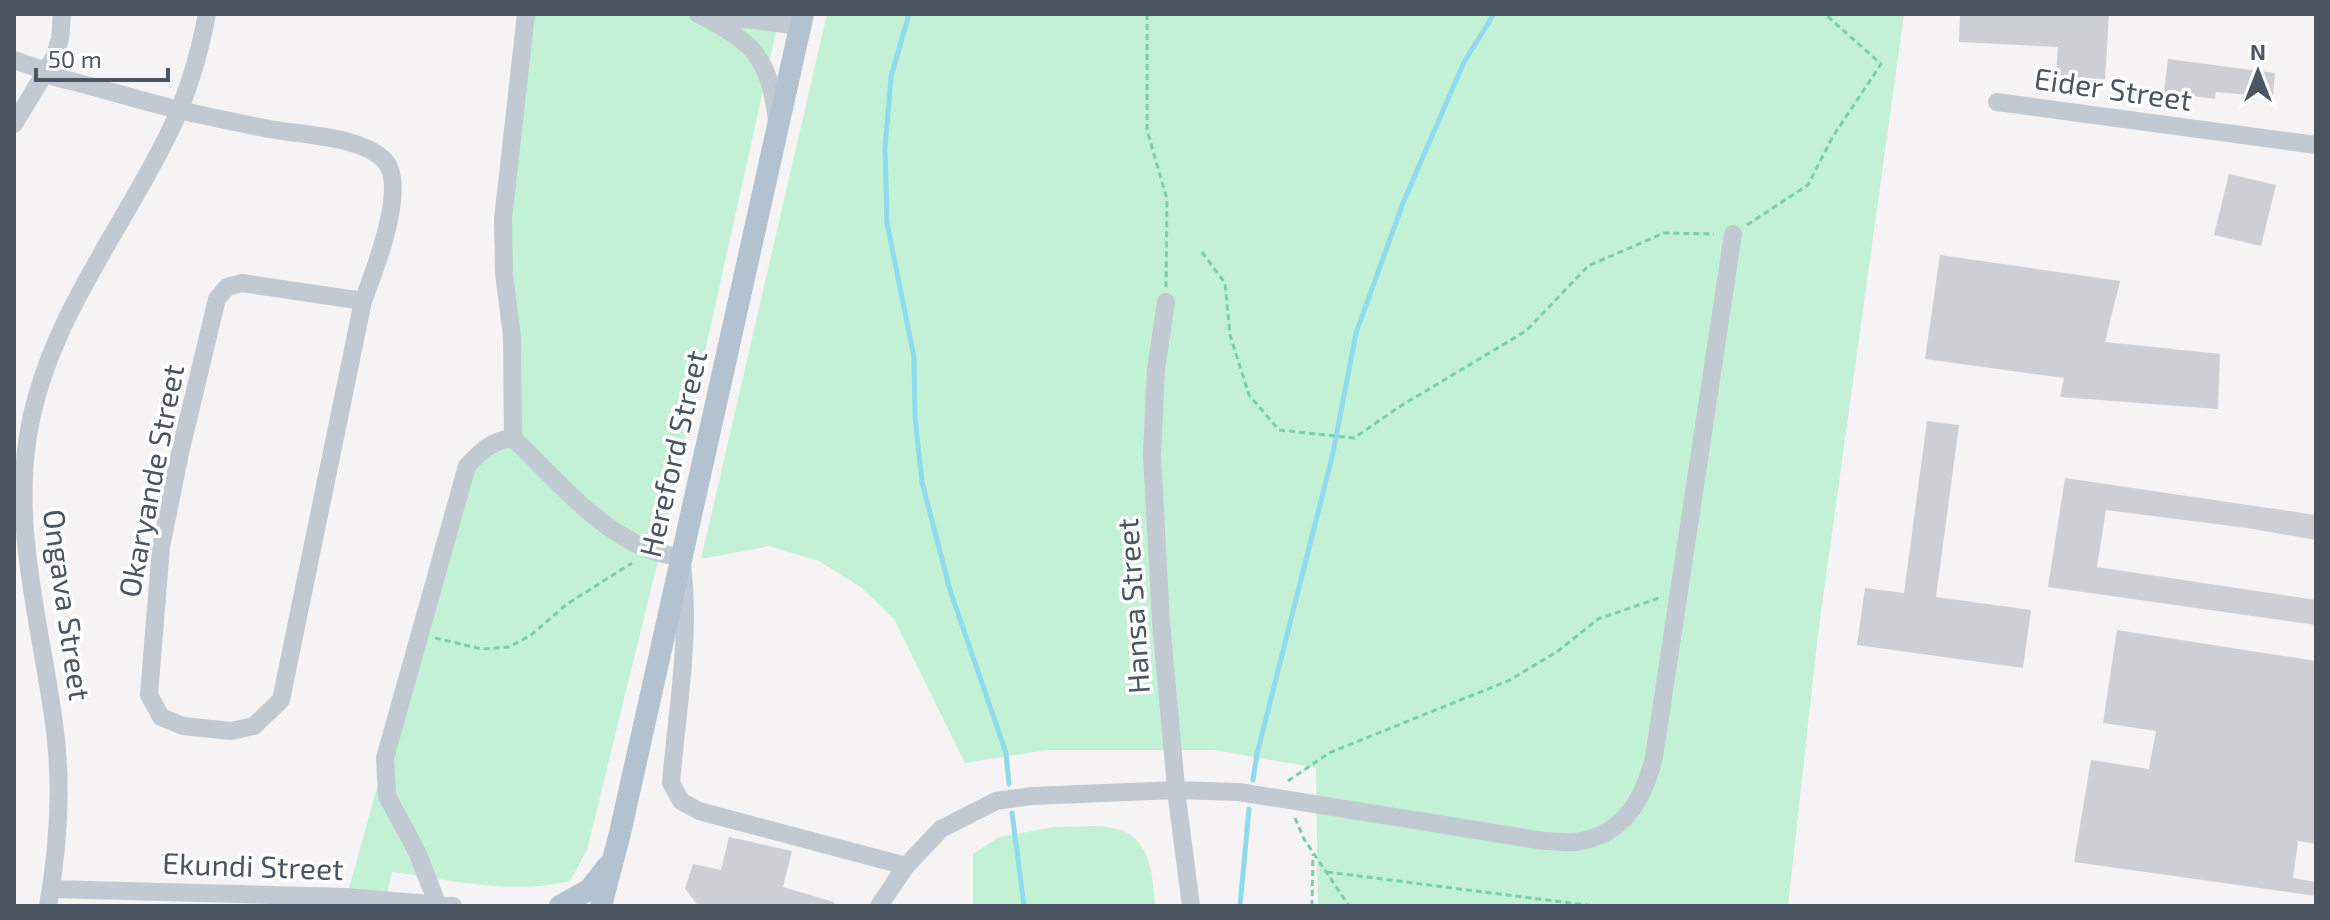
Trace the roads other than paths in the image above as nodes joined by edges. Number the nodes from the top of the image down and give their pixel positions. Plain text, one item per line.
1 (62, 14) edge
2 (207, 14) edge
3 (526, 14) edge
4 (699, 14) edge
5 (802, 20) edge
6 (14, 60) edge
7 (46, 71) junction
8 (1997, 102) dead end
9 (179, 110) junction
10 (14, 124) edge
11 (778, 132) junction
12 (2316, 145) edge
13 (1733, 234) road end
14 (363, 301) junction
15 (1166, 302) road end
16 (14, 398) edge
17 (34, 401) junction
18 (513, 438) junction
19 (681, 558) junction
20 (1176, 790) junction
21 (620, 833) junction
22 (906, 866) junction
23 (50, 897) edge
24 (345, 902) edge
25 (445, 904) edge
26 (560, 906) edge
27 (601, 906) edge
28 (879, 906) edge
29 (1191, 906) edge

1 - 7 street
2 - 9 street, Ongava Street
3 - 18 street
4 - 5 street
4 - 11 street
5 - 11 main road, Hereford Street
6 - 7 street
7 - 9 street
7 - 10 street
8 - 12 street, Eider Street
9 - 14 street, Okaryande Street
9 - 17 street, Ongava Street
11 - 19 main road, Hereford Street
13 - 20 street
14 - 14 street, Okaryande Street
15 - 20 street, Hansa Street
16 - 17 street
17 - 23 street, Ongava Street
18 - 19 street
18 - 25 street
19 - 21 main road, Hereford Street
19 - 22 street
20 - 22 street
20 - 29 street, Hansa Street
21 - 26 main road
21 - 27 main road, Hereford Street
22 - 28 street
23 - 24 street, Ekundi Street
24 - 25 street, Ekundi Street

